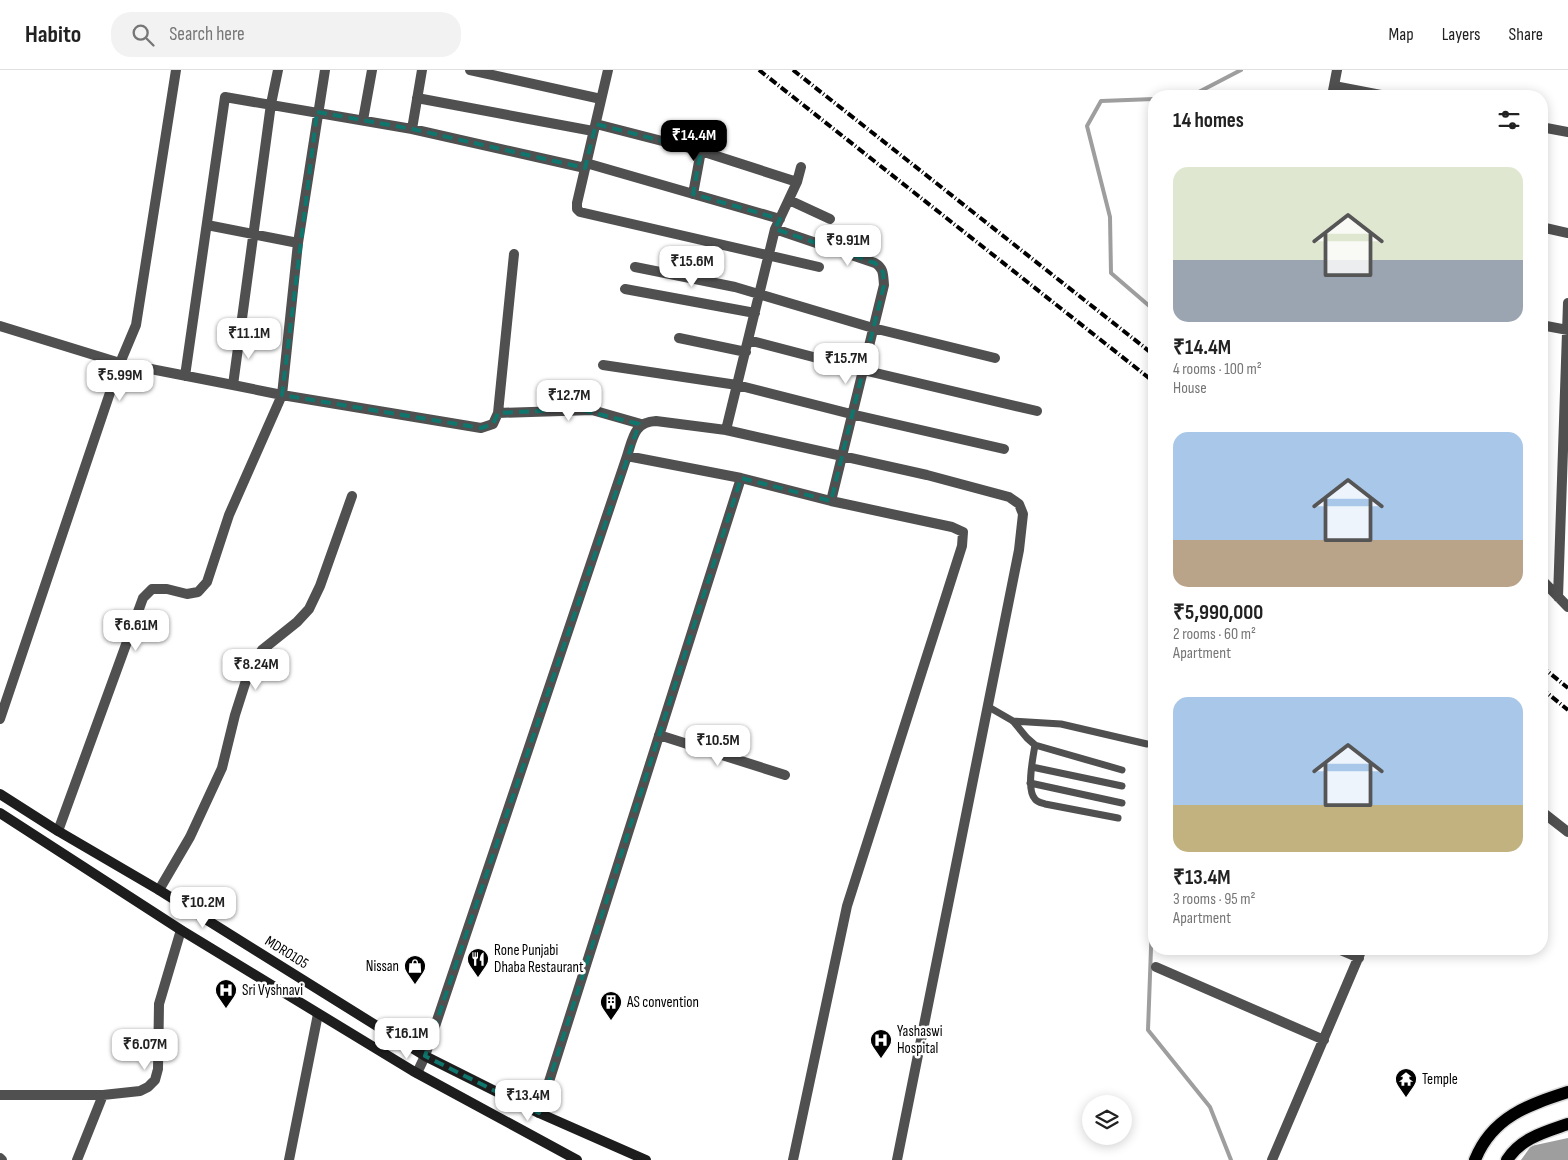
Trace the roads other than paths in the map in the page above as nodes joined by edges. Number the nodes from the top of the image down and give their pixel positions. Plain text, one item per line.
1 (176, 70) edge
2 (278, 70) edge
3 (325, 70) edge
4 (372, 70) edge
5 (422, 70) edge
6 (470, 70) edge
7 (608, 70) edge
8 (1337, 70) edge
9 (1333, 90) edge
10 (417, 98) junction
11 (601, 99) junction
12 (271, 104) junction
13 (317, 112) junction
14 (363, 120) junction
15 (595, 127) junction
16 (1548, 128) edge
17 (412, 129) junction
18 (1568, 132) edge
19 (701, 151) junction
20 (585, 166) junction
21 (801, 167) dead end
22 (796, 182) junction
23 (693, 194) junction
24 (788, 200) junction
25 (780, 219) junction
26 (830, 219) dead end
27 (207, 225) junction
28 (775, 229) junction
29 (1548, 229) edge
30 (1568, 233) edge
31 (254, 234) junction
32 (298, 243) junction
33 (514, 254) dead end
34 (769, 255) junction
35 (635, 267) dead end
36 (819, 267) dead end
37 (625, 289) dead end
38 (760, 296) junction
39 (1568, 304) edge
40 (756, 313) junction
41 (0, 326) edge
42 (1548, 326) edge
43 (874, 328) junction
44 (1568, 329) edge
45 (679, 338) dead end
46 (748, 340) junction
47 (746, 352) junction
48 (995, 358) dead end
49 (120, 363) junction
50 (603, 365) dead end
51 (863, 370) junction
52 (185, 376) junction
53 (233, 385) junction
54 (737, 385) junction
55 (282, 395) junction
56 (1037, 411) dead end
57 (498, 413) junction
58 (851, 414) junction
59 (1566, 422) edge
60 (641, 424) junction
61 (726, 430) junction
62 (1004, 449) dead end
63 (627, 456) junction
64 (841, 457) junction
65 (742, 478) junction
66 (352, 496) dead end
67 (831, 501) junction
68 (1564, 514) edge
69 (1548, 586) edge
70 (1558, 597) junction
71 (1568, 608) edge
72 (987, 706) junction
73 (0, 718) edge
74 (1013, 721) junction
75 (659, 735) junction
76 (1147, 744) dead end
77 (1035, 745) junction
78 (1032, 766) junction
79 (1122, 770) dead end
80 (785, 775) dead end
81 (1030, 783) junction
82 (1122, 786) dead end
83 (0, 794) edge
84 (1122, 803) dead end
85 (0, 813) edge
86 (1548, 816) edge
87 (1118, 818) dead end
88 (58, 831) junction
89 (1568, 832) edge
90 (159, 890) junction
91 (181, 930) junction
92 (1360, 955) edge
93 (1156, 967) dead end
94 (318, 1014) junction
95 (1324, 1040) junction
96 (425, 1056) junction
97 (417, 1073) junction
98 (1568, 1092) edge
99 (0, 1095) edge
100 (103, 1095) junction
101 (539, 1113) junction
102 (1568, 1124) edge
103 (77, 1160) edge
104 (289, 1160) edge
105 (577, 1160) edge
106 (646, 1160) edge
107 (793, 1160) edge
108 (897, 1160) edge
109 (1272, 1160) edge
110 (1475, 1160) edge
111 (1507, 1160) edge

1 - 49 street
2 - 12 street
3 - 13 street
4 - 14 street
5 - 10 street
6 - 11 street
7 - 11 street
8 - 9 street
10 - 15 street
10 - 17 street
11 - 15 street
12 - 13 street
12 - 27 street
12 - 31 street
13 - 14 street
13 - 32 street
14 - 17 street
15 - 19 street
15 - 20 street
16 - 18 street
17 - 20 street
19 - 22 street
19 - 23 street
20 - 23 street
20 - 34 street
21 - 22 street
22 - 24 street
23 - 25 street
24 - 25 street
24 - 26 street
25 - 28 street
27 - 31 street
27 - 52 street
28 - 34 street
28 - 43 street
29 - 30 street
31 - 32 street
31 - 53 street
32 - 55 street
33 - 57 street
34 - 36 street
34 - 38 street
35 - 38 street
37 - 40 street
38 - 40 street
38 - 43 street
39 - 44 street
40 - 46 street
41 - 49 street
42 - 44 street
43 - 48 street
43 - 51 street
44 - 59 street
45 - 47 street
46 - 47 street
46 - 51 street
47 - 54 street
49 - 52 street
49 - 73 street
50 - 54 street
51 - 56 street
51 - 58 street
52 - 53 street
53 - 55 street
54 - 58 street
54 - 61 street
55 - 57 street
55 - 88 street
57 - 60 street
58 - 62 street
58 - 64 street
59 - 68 street
60 - 61 street
60 - 63 street
61 - 64 street
63 - 65 street
63 - 96 street
64 - 67 street
64 - 72 street
65 - 67 street
65 - 75 street
66 - 90 street
67 - 107 street
68 - 70 street
69 - 70 street
70 - 71 street
72 - 74 lane
72 - 108 street
74 - 76 lane
74 - 77 lane
75 - 80 street
75 - 101 street
77 - 78 lane
77 - 79 lane
78 - 81 lane
78 - 82 lane
81 - 84 lane
81 - 87 lane
83 - 88 main road, MDR0105
85 - 91 main road
86 - 89 street
88 - 90 main road, MDR0105
90 - 96 main road, MDR0105
91 - 94 main road
91 - 100 street
92 - 95 street
93 - 95 street
94 - 97 main road
94 - 104 street
95 - 109 street
96 - 97 street
96 - 101 main road, MDR0105
97 - 105 main road
98 - 110 main road
99 - 100 street
100 - 103 street
101 - 106 main road, MDR0105
102 - 111 main road

